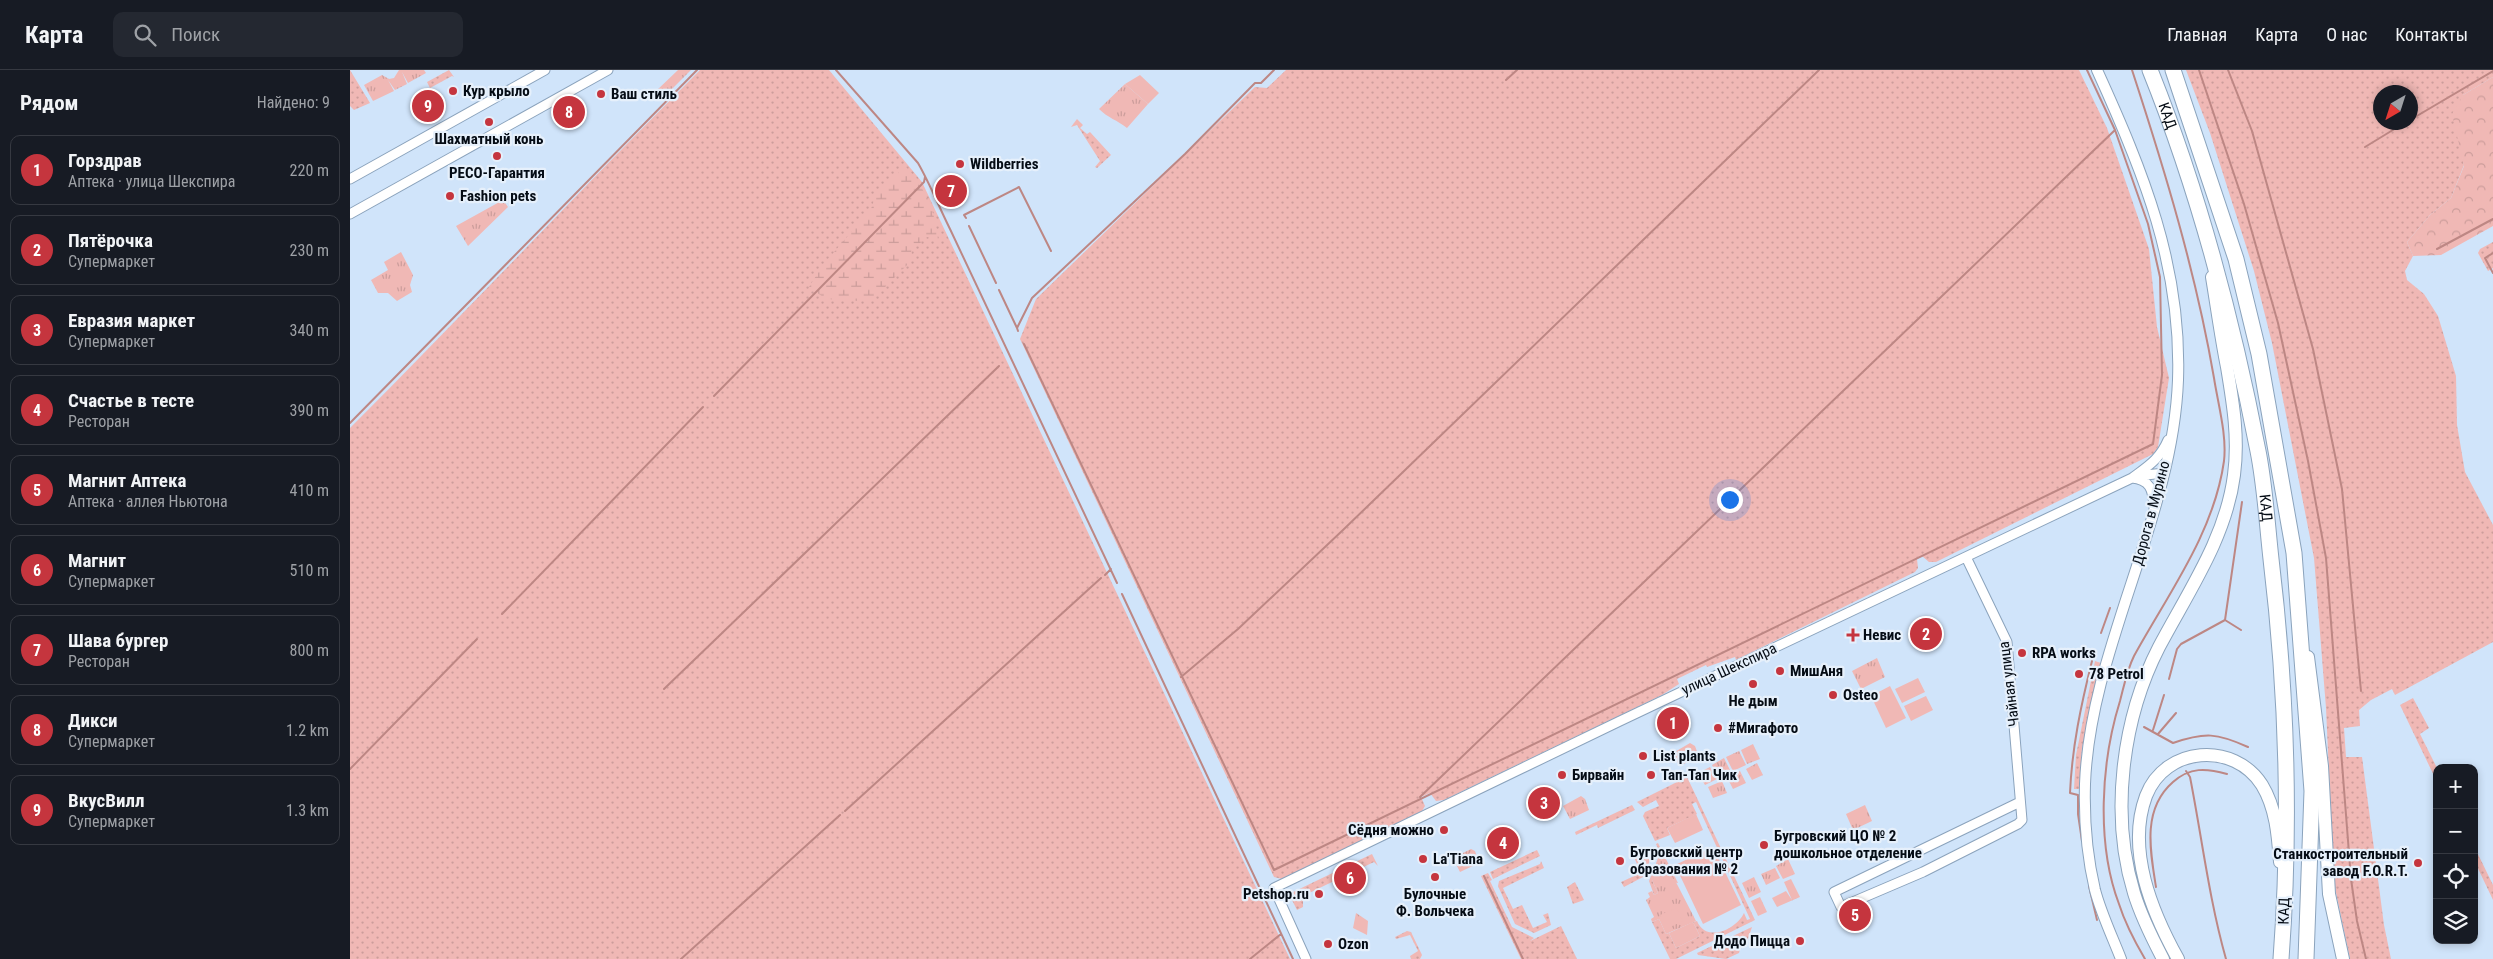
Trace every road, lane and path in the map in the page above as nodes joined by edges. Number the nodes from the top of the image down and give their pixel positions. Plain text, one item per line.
1 (545, 70) edge
2 (608, 70) edge
3 (2097, 70) edge
4 (2150, 70) edge
5 (2173, 70) edge
6 (350, 179) edge
7 (350, 214) edge
8 (2204, 226) junction
9 (2171, 430) junction
10 (2164, 473) junction
11 (2132, 478) junction
12 (2154, 508) junction
13 (1966, 556) junction
14 (2299, 600) junction
15 (2020, 802) junction
16 (2284, 923) junction
17 (1306, 959) edge
18 (2121, 959) edge
19 (2162, 959) edge
20 (2178, 959) edge
21 (2281, 959) edge
22 (2306, 959) edge
23 (2343, 959) edge

1 - 6 street
2 - 7 street
3 - 9 street, Дорога в Мурино
4 - 8 highway, КАД
5 - 14 highway, КАД
8 - 16 highway, КАД
8 - 19 main road
9 - 10 street, Дорога в Мурино
9 - 11 street
10 - 11 street
10 - 12 street, Дорога в Мурино
11 - 12 street
11 - 13 street, улица Шекспира
12 - 18 street, Дорога в Мурино
13 - 15 street, Чайная улица
13 - 17 street, улица Шекспира
14 - 22 highway, КАД
14 - 23 main road
15 - 15 street, Чайная улица
16 - 20 main road
16 - 21 highway, КАД

